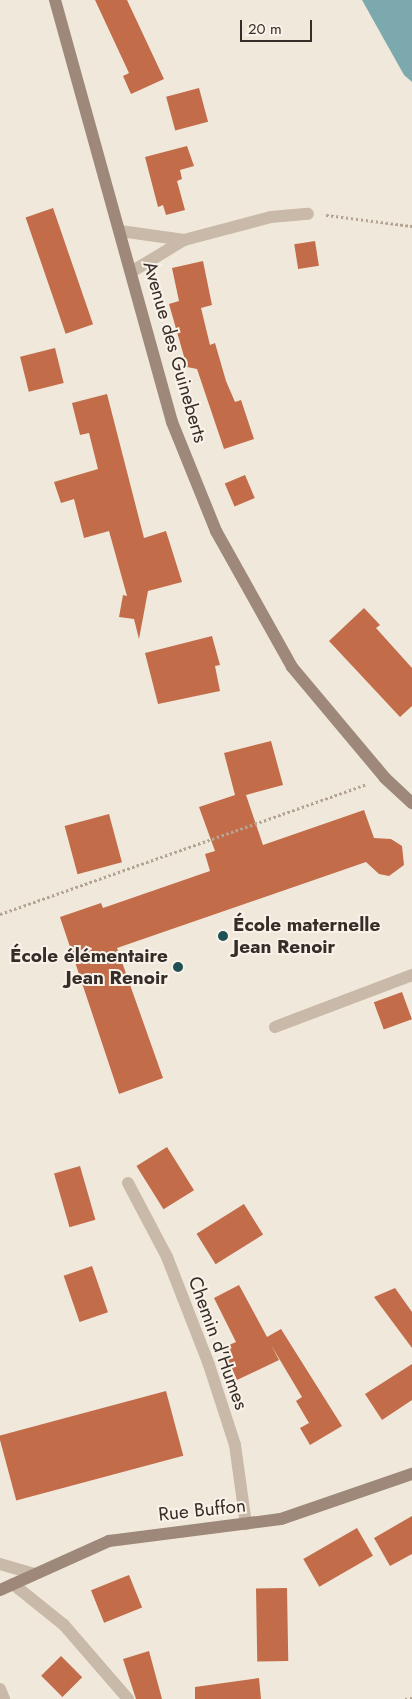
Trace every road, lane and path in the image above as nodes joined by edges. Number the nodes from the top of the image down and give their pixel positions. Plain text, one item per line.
1 (56, 0) edge
2 (308, 214) joint
3 (412, 226) edge
4 (120, 231) junction
5 (184, 240) junction
6 (131, 272) junction
7 (360, 786) dead end
8 (412, 803) edge
9 (0, 914) edge
10 (412, 975) edge
11 (275, 1027) dead end
12 (128, 1183) dead end
13 (412, 1474) edge
14 (246, 1524) junction
15 (0, 1564) edge
16 (34, 1574) junction
17 (13, 1584) junction
18 (0, 1590) edge
19 (0, 1689) edge
20 (412, 1698) edge
21 (4, 1699) edge
22 (128, 1699) edge
23 (405, 1699) edge

1 - 4 street, Avenue des Guineberts
2 - 3 path
2 - 5 street
4 - 5 street
4 - 6 street, Avenue des Guineberts
5 - 6 street
6 - 8 street, Avenue des Guineberts
7 - 9 path
10 - 11 street
12 - 14 street, Chemin d'Humes
13 - 14 street, Rue Buffon
14 - 16 street, Rue Buffon
15 - 16 street
16 - 17 street, Rue Buffon
17 - 18 street, Rue Buffon
17 - 22 street
19 - 21 street
20 - 23 path

